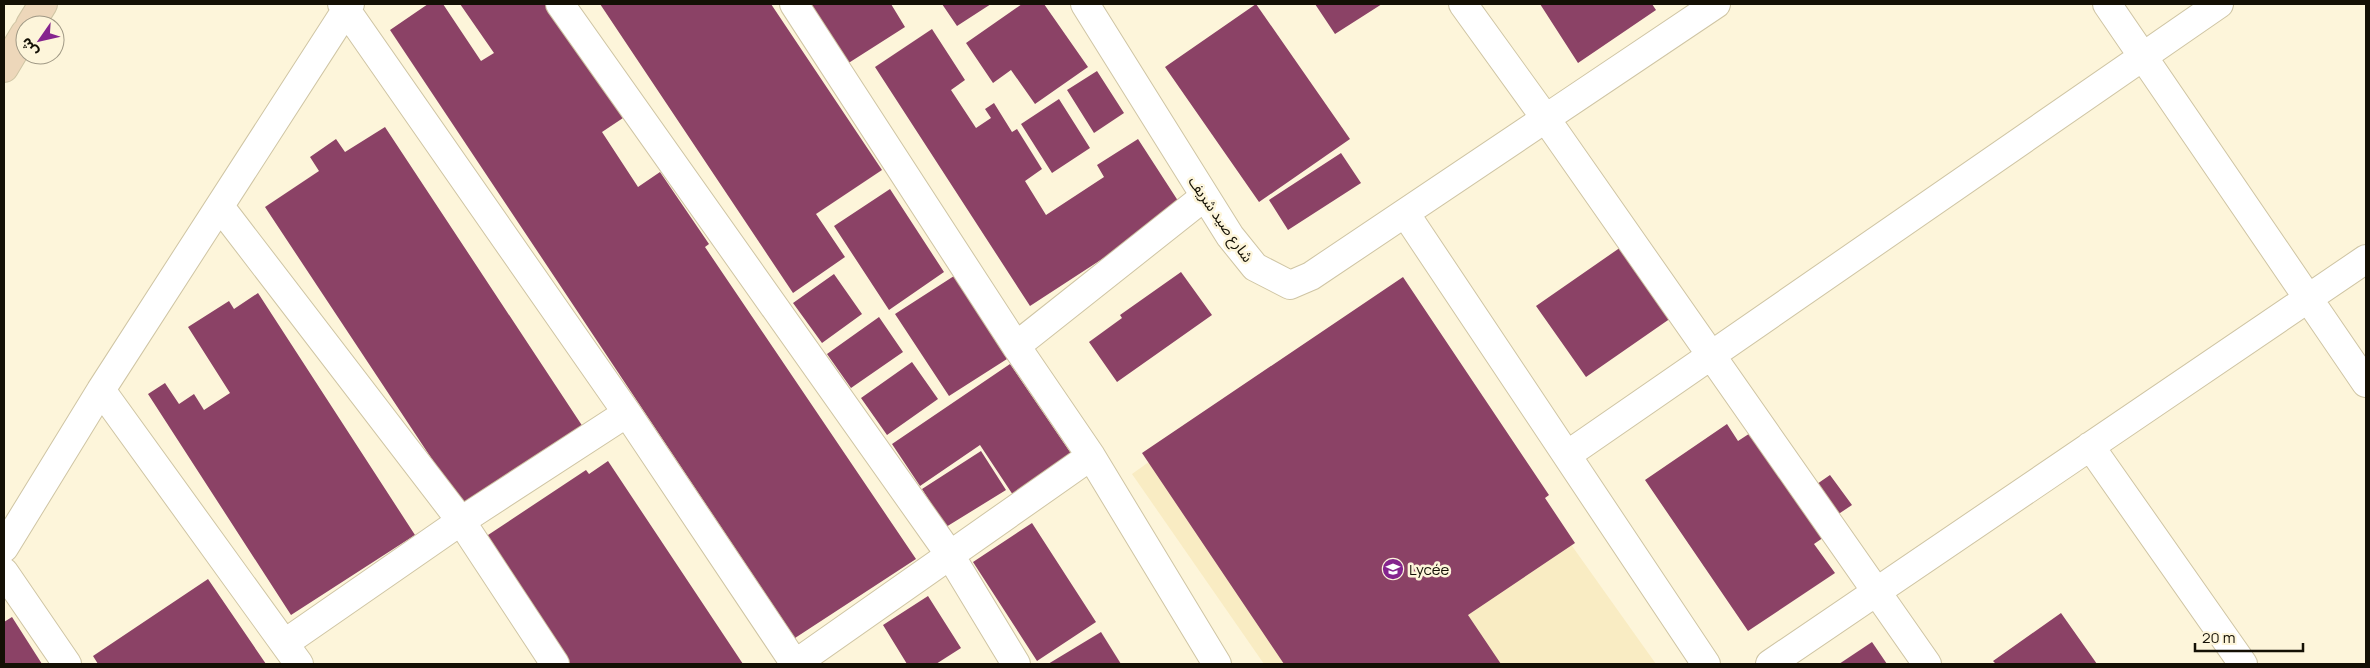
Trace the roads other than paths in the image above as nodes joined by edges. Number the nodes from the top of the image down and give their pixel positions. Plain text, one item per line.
1 (43, 4) edge
2 (560, 4) edge
3 (794, 4) edge
4 (1085, 4) edge
5 (1463, 4) edge
6 (1716, 4) edge
7 (2107, 4) edge
8 (2219, 4) edge
9 (346, 6) edge
10 (36, 15) edge
11 (15, 50) edge
12 (2145, 56) junction
13 (4, 68) edge
14 (1546, 119) junction
15 (1204, 197) junction
16 (220, 208) junction
17 (1405, 213) junction
18 (2366, 259) edge
19 (2308, 299) junction
20 (1016, 346) junction
21 (1712, 355) junction
22 (2366, 383) edge
23 (101, 390) junction
24 (627, 413) junction
25 (2090, 446) junction
26 (1091, 456) junction
27 (1567, 456) junction
28 (461, 521) junction
29 (4, 548) edge
30 (950, 555) junction
31 (4, 572) edge
32 (1877, 591) junction
33 (292, 654) edge
34 (67, 664) edge
35 (555, 664) edge
36 (795, 664) edge
37 (1016, 664) edge
38 (1217, 664) edge
39 (1706, 664) edge
40 (1770, 664) edge
41 (1927, 664) edge
42 (2243, 664) edge

1 - 10 main road
2 - 30 street
3 - 20 street
4 - 15 street, شارع صيد شريف
5 - 14 street
6 - 14 street, شارع صيد شريف
7 - 12 street
8 - 12 street
9 - 16 street
9 - 24 street
11 - 13 main road
12 - 19 street
12 - 21 street
14 - 17 street, شارع صيد شريف
14 - 21 street
15 - 17 street, شارع صيد شريف
15 - 20 street
16 - 23 street
16 - 28 street
17 - 27 street
18 - 19 street
19 - 22 street
19 - 25 street
20 - 26 street
21 - 27 street
21 - 32 street
23 - 29 street
23 - 33 street
24 - 28 street
24 - 36 street
25 - 32 street
25 - 42 street
26 - 30 street
26 - 38 street
27 - 39 street
28 - 33 street
28 - 35 street
30 - 36 street
30 - 37 street
31 - 34 street
32 - 40 street
32 - 41 street

